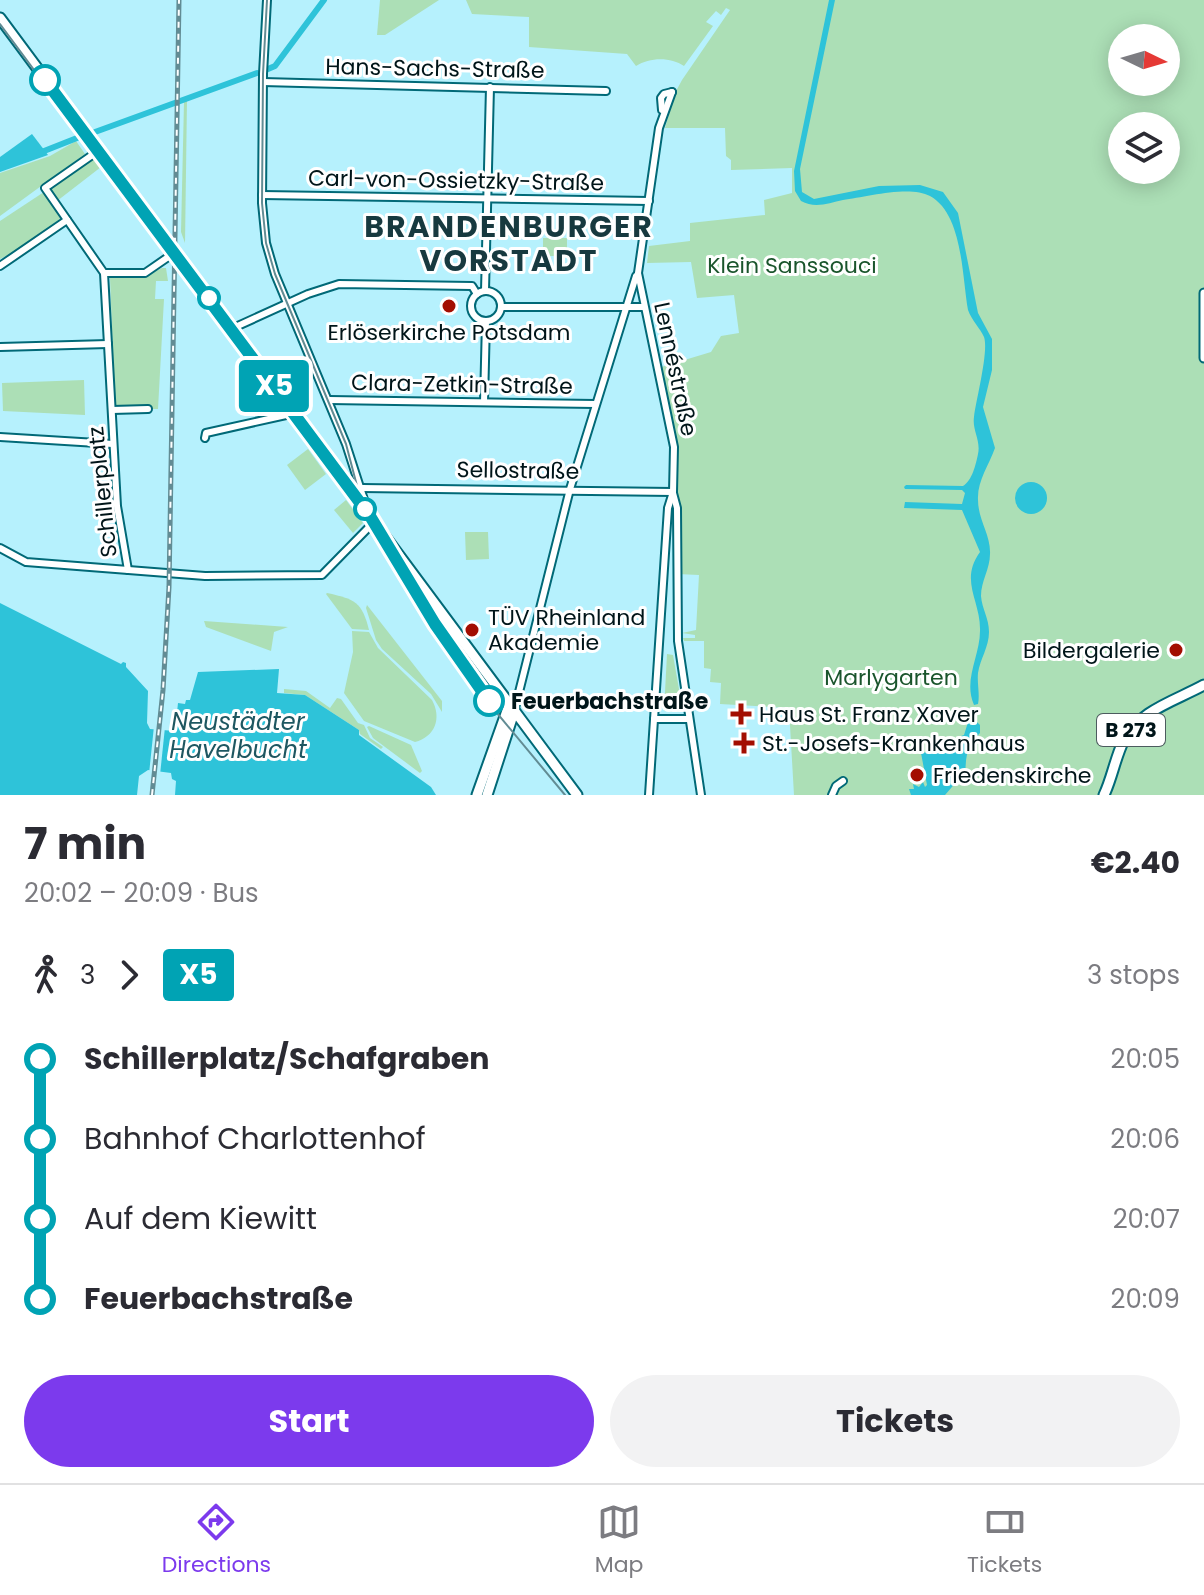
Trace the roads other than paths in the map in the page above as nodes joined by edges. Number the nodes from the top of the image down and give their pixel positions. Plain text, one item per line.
1 (267, 0) edge
2 (0, 18) edge
3 (263, 74) junction
4 (490, 87) junction
5 (606, 91) dead end
6 (661, 110) dead end
7 (98, 151) junction
8 (262, 195) junction
9 (488, 197) junction
10 (649, 201) junction
11 (67, 220) junction
12 (174, 253) junction
13 (0, 266) edge
14 (104, 273) junction
15 (638, 273) junction
16 (485, 291) junction
17 (1204, 293) edge
18 (477, 294) junction
19 (288, 303) junction
20 (502, 307) junction
21 (625, 307) junction
22 (644, 307) junction
23 (486, 321) junction
24 (231, 329) junction
25 (108, 344) junction
26 (0, 347) edge
27 (1204, 358) edge
28 (329, 400) junction
29 (484, 402) junction
30 (595, 404) junction
31 (148, 409) dead end
32 (112, 410) junction
33 (291, 410) junction
34 (0, 437) edge
35 (205, 438) dead end
36 (113, 444) junction
37 (362, 488) junction
38 (570, 489) junction
39 (673, 492) junction
40 (368, 512) junction
41 (374, 522) junction
42 (0, 548) edge
43 (128, 570) junction
44 (661, 640) junction
45 (678, 641) junction
46 (1204, 685) edge
47 (512, 709) junction
48 (654, 719) junction
49 (689, 719) junction
50 (507, 734) junction
51 (533, 737) junction
52 (843, 781) dead end
53 (477, 795) edge
54 (487, 795) edge
55 (577, 795) edge
56 (649, 795) edge
57 (701, 795) edge
58 (832, 795) edge
59 (1104, 795) edge

1 - 3 street
2 - 7 main road
3 - 4 street, Hans-Sachs-Straße
3 - 8 street
4 - 5 street, Hans-Sachs-Straße
4 - 9 street
6 - 10 street, Lennéstraße
7 - 11 street
7 - 12 main road
8 - 9 street, Carl-von-Ossietzky-Straße
8 - 19 street
9 - 10 street, Carl-von-Ossietzky-Straße
9 - 16 street
10 - 15 street, Lennéstraße
11 - 13 street
11 - 14 street
12 - 14 street
12 - 24 main road
14 - 25 street, Schillerplatz
15 - 21 street
15 - 22 street, Lennéstraße
16 - 18 street
16 - 20 street
17 - 27 street
18 - 19 street
18 - 23 street
19 - 24 street
19 - 28 street
20 - 21 street
20 - 23 street
21 - 22 street
21 - 30 street
22 - 39 street, Lennéstraße
23 - 29 street
24 - 33 main road
25 - 26 street
25 - 32 street, Schillerplatz
28 - 29 street, Clara-Zetkin-Straße
28 - 37 street
29 - 30 street, Clara-Zetkin-Straße
30 - 38 street
31 - 32 street, Schillerplatz
32 - 36 street, Schillerplatz
33 - 35 street
33 - 40 main road
34 - 36 street
36 - 43 street, Schillerplatz
37 - 38 street, Sellostraße
37 - 40 street
38 - 39 street, Sellostraße
38 - 47 street
39 - 44 street, Lennéstraße
39 - 45 street, Lennéstraße
40 - 41 main road
41 - 43 street
41 - 47 main road
42 - 43 street
44 - 45 street
44 - 48 street, Lennéstraße
45 - 49 street, Lennéstraße
46 - 59 main road, B 273
47 - 50 main road
47 - 51 main road
47 - 53 main road
48 - 49 street
48 - 56 street, Lennéstraße
49 - 57 street, Lennéstraße
50 - 51 main road
50 - 54 main road
51 - 55 main road
52 - 58 street

